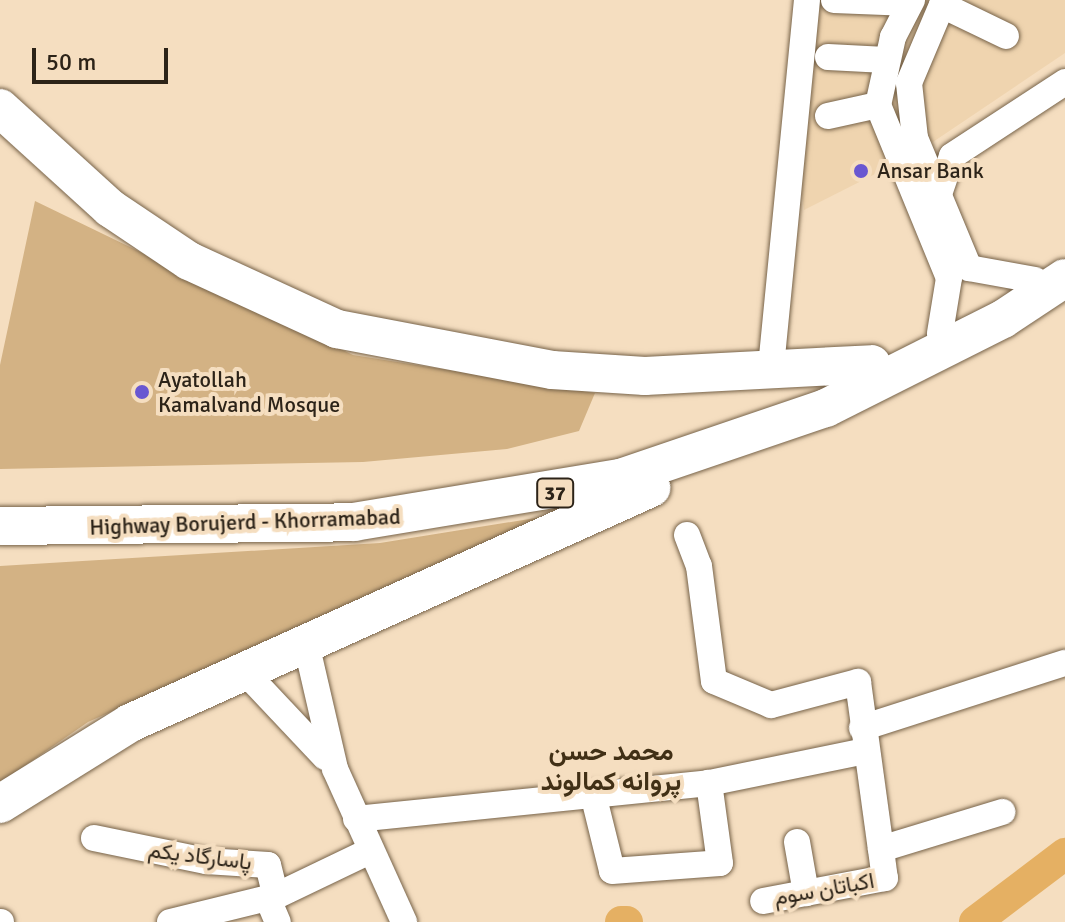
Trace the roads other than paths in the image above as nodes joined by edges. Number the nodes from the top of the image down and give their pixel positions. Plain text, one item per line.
1 (807, 0) edge
2 (834, 0) edge
3 (911, 2) edge
4 (943, 3) edge
5 (1006, 36) dead end
6 (828, 57) dead end
7 (886, 60) junction
8 (1065, 82) edge
9 (878, 105) junction
10 (0, 108) edge
11 (828, 116) dead end
12 (938, 197) junction
13 (1055, 273) edge
14 (940, 333) junction
15 (872, 364) junction
16 (771, 367) junction
17 (826, 408) junction
18 (0, 501) edge
19 (0, 526) edge
20 (687, 535) dead end
21 (306, 643) junction
22 (1065, 663) edge
23 (244, 671) junction
24 (864, 740) junction
25 (335, 769) junction
26 (709, 783) junction
27 (593, 794) junction
28 (0, 804) edge
29 (1002, 812) dead end
30 (356, 819) junction
31 (94, 838) dead end
32 (797, 842) dead end
33 (881, 849) junction
34 (370, 851) junction
35 (806, 893) junction
36 (763, 901) dead end
37 (274, 905) edge
38 (170, 922) edge
39 (404, 922) edge

1 - 16 street
2 - 3 street
3 - 7 street
4 - 5 street
4 - 12 street
6 - 7 street
7 - 9 street
8 - 12 street
9 - 11 street
9 - 14 street
10 - 16 highway
12 - 13 street
13 - 14 highway, Highway Borujerd - Khorramabad / 37
13 - 17 highway, Highway Borujerd - Khorramabad / 37
14 - 15 highway, Highway Borujerd - Khorramabad / 37
15 - 16 highway
15 - 18 highway, Highway Borujerd - Khorramabad / 37
17 - 19 highway, Highway Borujerd - Khorramabad / 37
17 - 21 highway, 37
20 - 24 street
21 - 23 highway, 37
21 - 25 street
22 - 24 street
23 - 25 street
23 - 28 highway, 37
24 - 26 street
24 - 33 street
25 - 30 street
26 - 27 street
26 - 27 street
27 - 30 street
29 - 33 street
30 - 34 street
31 - 37 street, پاسارگاد یکم
32 - 35 street
33 - 35 street, اکباتان سوم
34 - 37 street, پاسارگاد یکم
34 - 39 street
35 - 36 street, اکباتان سوم
37 - 38 street

